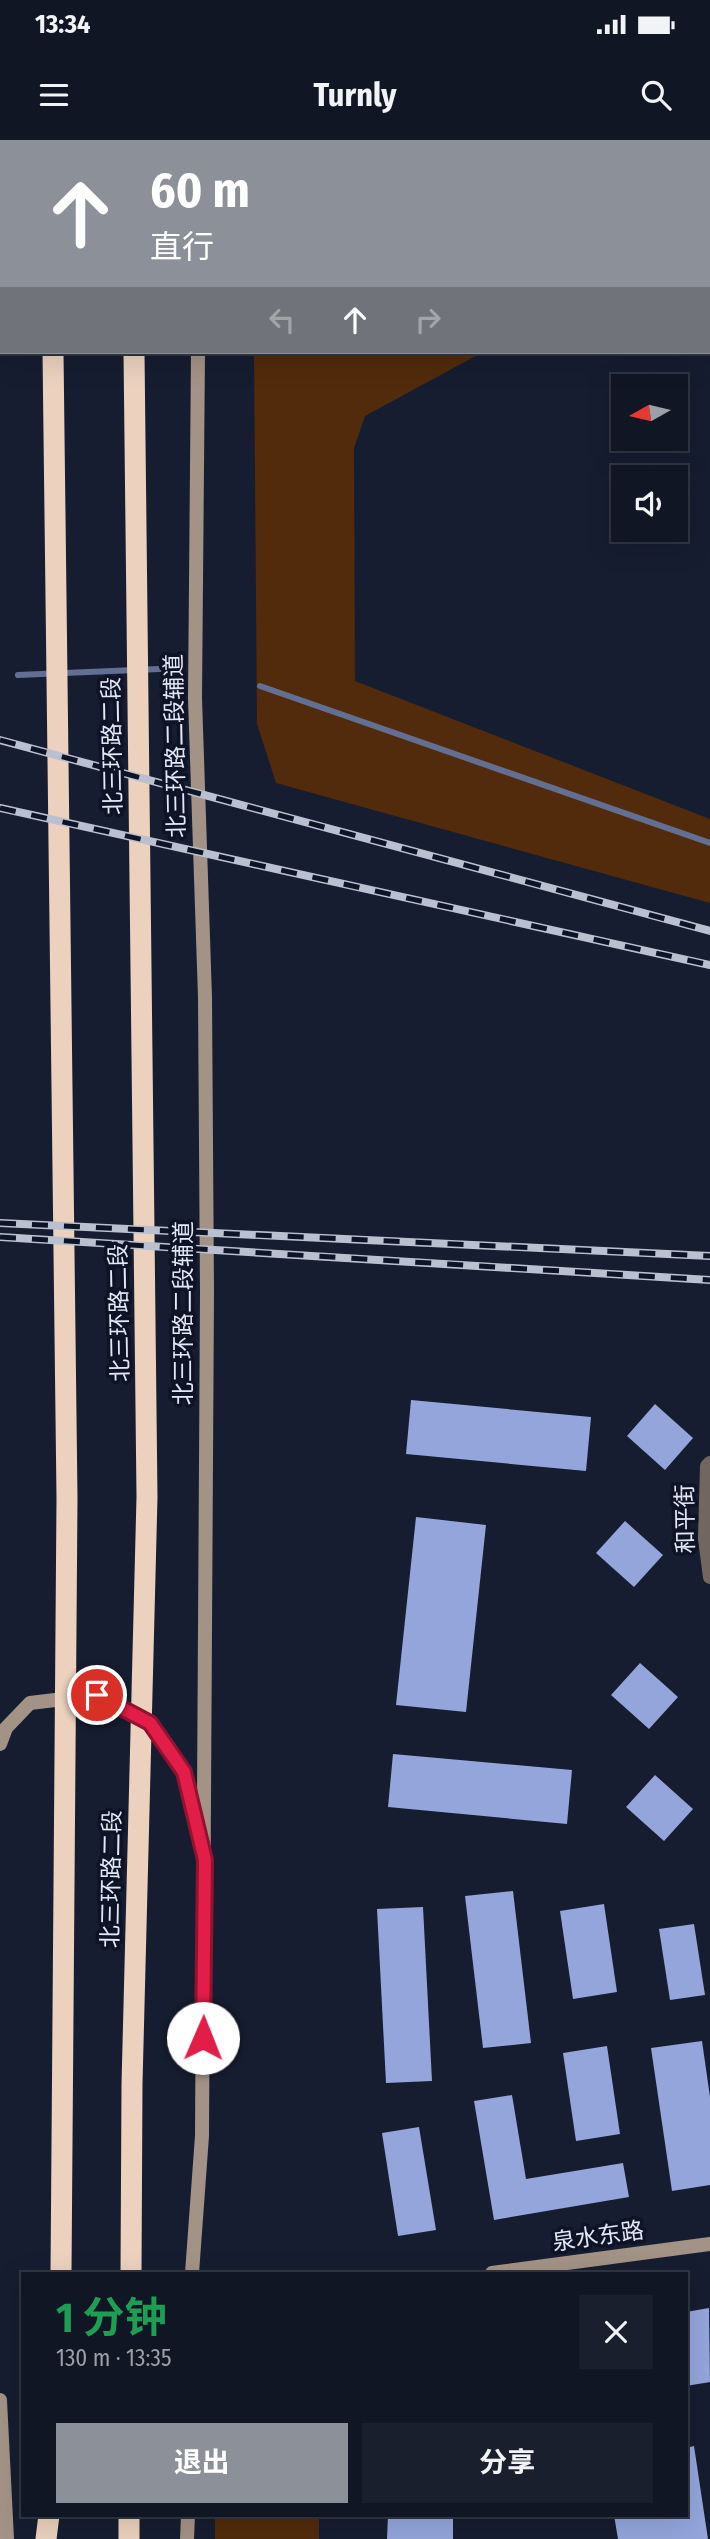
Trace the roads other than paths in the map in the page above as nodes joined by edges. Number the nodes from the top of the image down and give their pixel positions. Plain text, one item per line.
1 (53, 354) edge
2 (134, 354) edge
3 (198, 354) edge
4 (710, 1462) edge
5 (710, 1577) edge
6 (0, 1745) edge
7 (205, 1860) junction
8 (710, 2244) edge
9 (61, 2272) edge
10 (131, 2272) edge
11 (192, 2272) edge
12 (500, 2272) edge
13 (0, 2400) edge
14 (49, 2517) edge
15 (60, 2517) edge
16 (129, 2517) edge
17 (188, 2517) edge
18 (6, 2539) edge
19 (46, 2539) edge
20 (60, 2539) edge
21 (129, 2539) edge
22 (187, 2539) edge

1 - 9 highway, 北三环路二段
2 - 10 highway, 北三环路二段
3 - 7 main road, 北三环路二段辅道
4 - 5 street, 和平街
6 - 7 main road
7 - 11 main road, 北三环路二段辅道
8 - 12 main road, 泉水东路
13 - 18 main road
14 - 19 highway
15 - 20 highway
16 - 21 highway
17 - 22 main road

